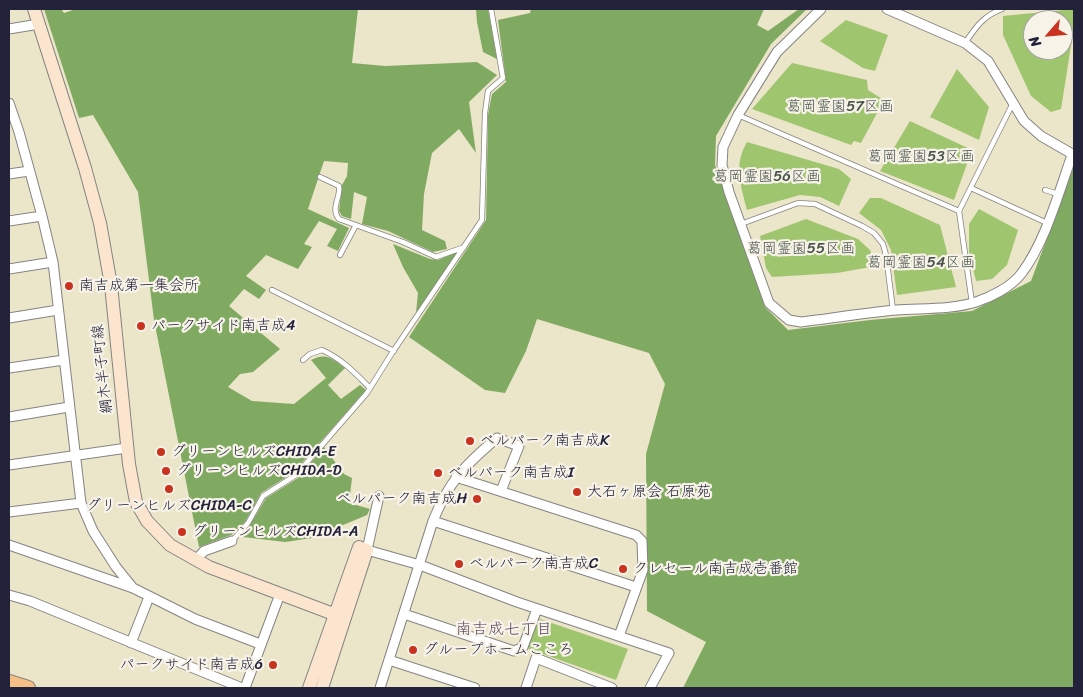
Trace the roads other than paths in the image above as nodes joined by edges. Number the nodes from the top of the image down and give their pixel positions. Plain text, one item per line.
1 (34, 9) edge
2 (491, 9) edge
3 (820, 9) edge
4 (887, 9) edge
5 (1002, 9) edge
6 (39, 24) junction
7 (9, 29) edge
8 (965, 43) junction
9 (1013, 102) junction
10 (9, 103) edge
11 (738, 115) junction
12 (13, 126) edge
13 (1073, 155) edge
14 (29, 171) junction
15 (9, 174) edge
16 (320, 177) dead end
17 (971, 188) junction
18 (1044, 190) dead end
19 (1058, 194) junction
20 (959, 211) junction
21 (42, 216) junction
22 (9, 221) edge
23 (1047, 223) junction
24 (741, 224) junction
25 (356, 225) junction
26 (464, 248) junction
27 (340, 255) dead end
28 (52, 262) junction
29 (9, 269) edge
30 (272, 290) dead end
31 (972, 303) junction
32 (58, 310) junction
33 (893, 310) junction
34 (9, 318) edge
35 (394, 351) junction
36 (64, 360) junction
37 (303, 360) dead end
38 (9, 368) edge
39 (370, 388) junction
40 (69, 406) junction
41 (9, 417) edge
42 (127, 448) junction
43 (75, 457) junction
44 (9, 465) edge
45 (456, 477) junction
46 (502, 491) junction
47 (379, 496) dead end
48 (81, 503) junction
49 (9, 512) edge
50 (433, 521) junction
51 (232, 541) joint
52 (9, 545) edge
53 (367, 550) junction
54 (196, 560) junction
55 (420, 565) junction
56 (636, 587) junction
57 (133, 588) junction
58 (280, 594) junction
59 (9, 595) edge
60 (149, 597) junction
61 (537, 608) junction
62 (404, 614) junction
63 (340, 617) junction
64 (618, 636) junction
65 (131, 643) junction
66 (260, 644) junction
67 (389, 660) junction
68 (9, 682) edge
69 (28, 688) edge
70 (243, 688) edge
71 (309, 688) edge
72 (322, 688) edge
73 (380, 688) edge
74 (475, 688) edge
75 (526, 688) edge
76 (612, 688) edge
77 (650, 688) edge

1 - 6 street, 綱木半子町線
2 - 26 lane
3 - 11 street
4 - 8 street
5 - 8 lane
6 - 7 street
6 - 42 street, 綱木半子町線
8 - 9 street
9 - 13 street
9 - 17 lane
10 - 12 street
11 - 20 lane
11 - 24 street
12 - 14 street
13 - 19 street
14 - 15 street
14 - 21 street
16 - 25 lane
17 - 20 lane
17 - 23 lane
18 - 19 lane
19 - 23 street
20 - 31 lane
21 - 22 street
21 - 28 street
23 - 31 street
24 - 33 street
24 - 33 lane
25 - 26 lane
25 - 27 lane
26 - 35 lane
28 - 29 street
28 - 32 street
30 - 35 lane
31 - 33 street
32 - 34 street
32 - 36 street
35 - 39 lane
36 - 38 street
36 - 40 street
37 - 39 lane
39 - 51 lane
40 - 41 street
40 - 43 street
42 - 43 street
42 - 54 street, 綱木半子町線
43 - 44 street
43 - 48 street
45 - 46 street
45 - 46 street
45 - 50 street
46 - 56 street
47 - 53 street
48 - 49 street
48 - 57 street
50 - 55 street
50 - 56 street
51 - 54 street
52 - 57 street
53 - 55 street
53 - 63 street
54 - 58 street, 綱木半子町線
55 - 61 street
55 - 62 street
56 - 64 street
57 - 60 street
58 - 63 street, 綱木半子町線
58 - 66 street
59 - 65 street
60 - 65 street
60 - 66 street
61 - 62 street
61 - 64 street
62 - 67 street
63 - 71 street
63 - 72 street
64 - 77 street
65 - 70 street
66 - 70 street
67 - 73 street
67 - 74 street
68 - 69 main road
75 - 76 street

